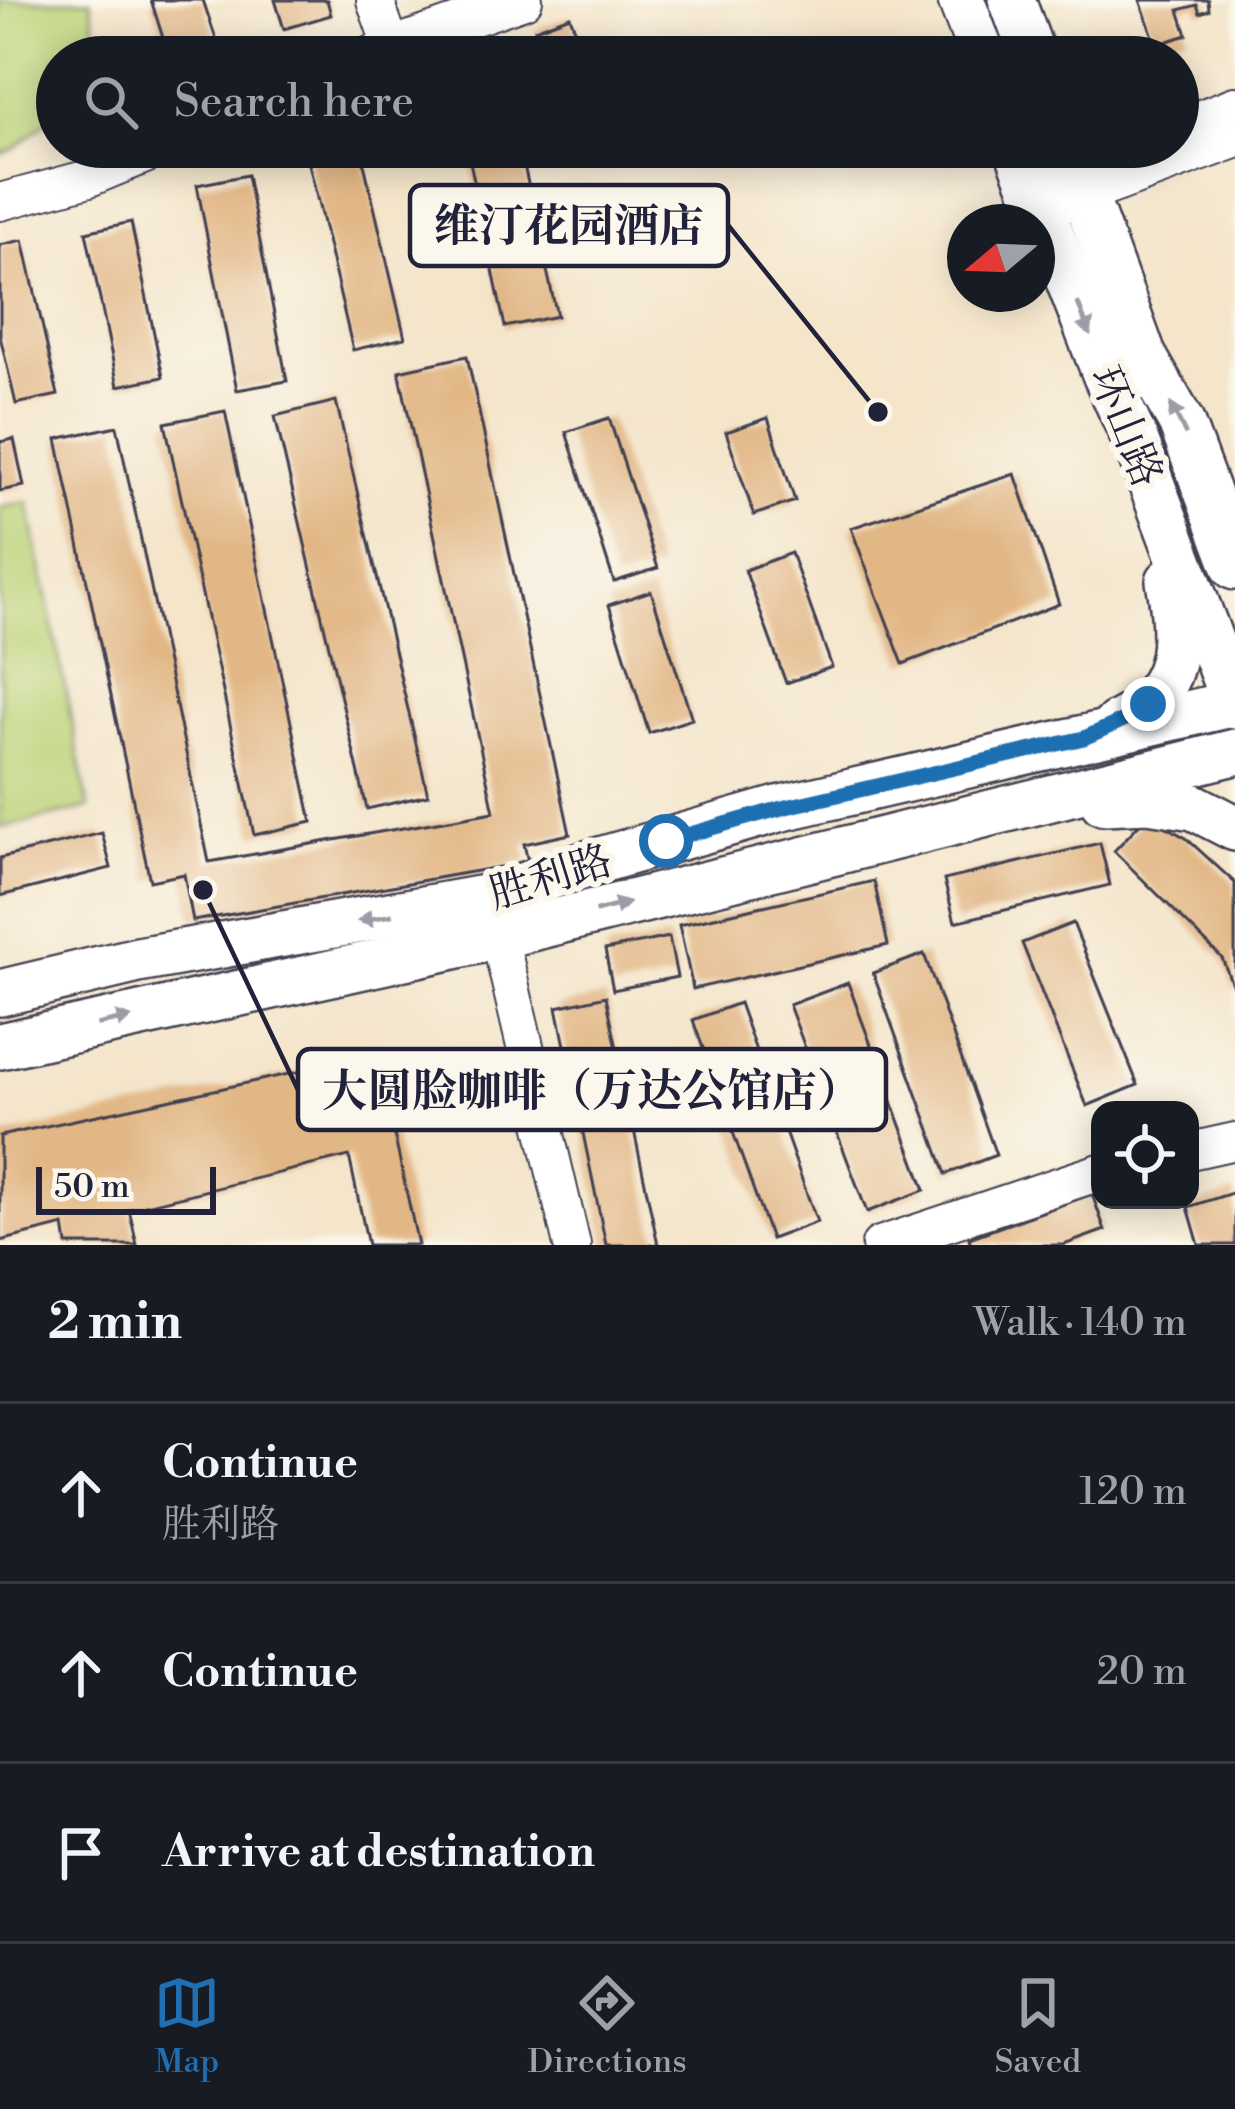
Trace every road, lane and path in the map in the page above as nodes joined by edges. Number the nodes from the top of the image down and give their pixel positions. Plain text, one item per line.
1 (375, 0) edge
2 (524, 0) edge
3 (961, 0) edge
4 (1012, 0) edge
5 (378, 36) edge
6 (422, 36) edge
7 (975, 36) edge
8 (1025, 36) edge
9 (1235, 105) edge
10 (1199, 119) edge
11 (1235, 140) edge
12 (1199, 147) edge
13 (113, 168) edge
14 (1076, 169) edge
15 (1029, 179) edge
16 (0, 202) edge
17 (1145, 467) junction
18 (1235, 567) edge
19 (1234, 704) edge
20 (1084, 738) junction
21 (1235, 752) edge
22 (1016, 806) junction
23 (1235, 828) edge
24 (494, 916) junction
25 (0, 993) edge
26 (0, 1046) edge
27 (1235, 1142) edge
28 (1199, 1149) edge
29 (1091, 1175) edge
30 (572, 1245) edge
31 (880, 1245) edge

1 - 5 street
2 - 6 street
3 - 7 main road
4 - 8 main road
9 - 10 street
11 - 12 street
13 - 16 street
14 - 15 street
18 -> 14 main road, 环山路
15 -> 17 main road, 环山路
17 - 19 main road, 环山路
17 - 20 main road
19 - 20 main road, 胜利路
20 - 24 main road, 胜利路
21 - 22 main road, 胜利路
22 - 23 main road
24 -> 22 main road, 胜利路
24 -> 25 main road, 胜利路
26 -> 24 main road, 胜利路
24 - 30 street
27 - 28 street
29 - 31 street

